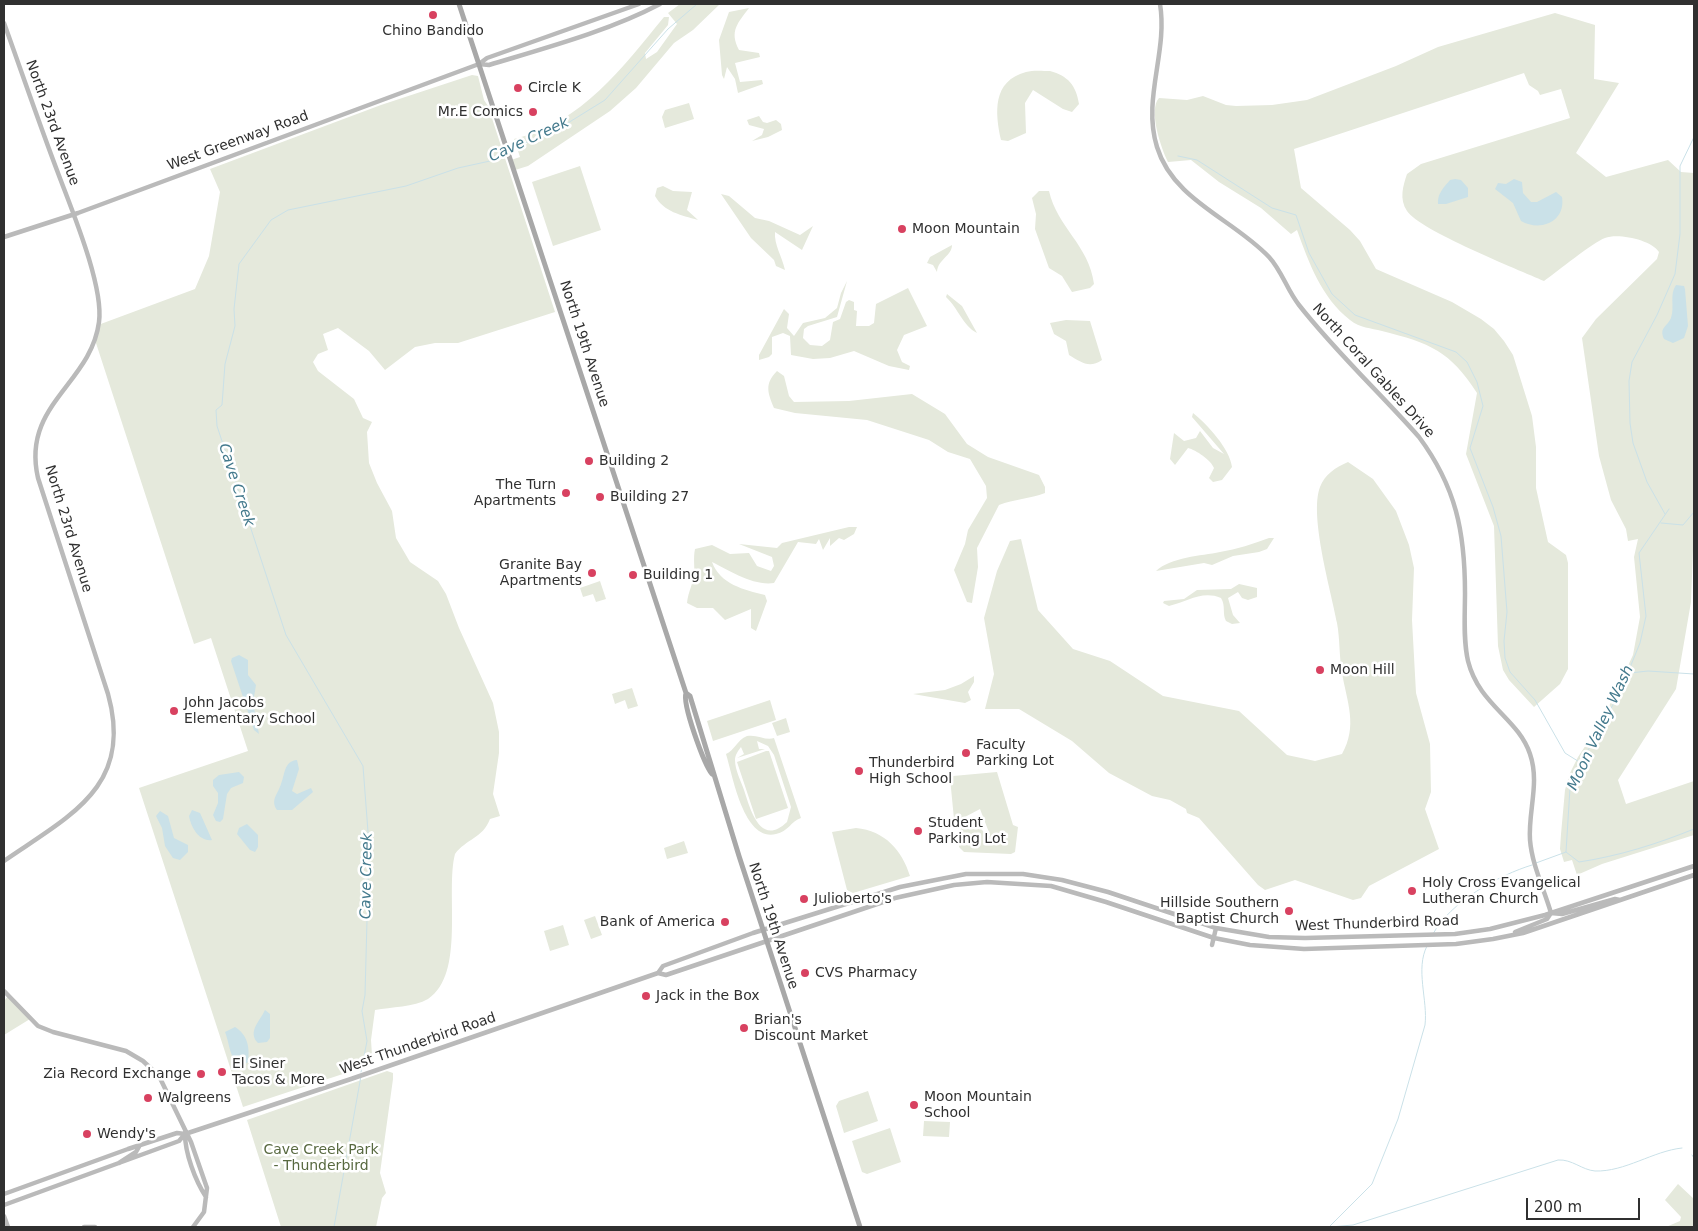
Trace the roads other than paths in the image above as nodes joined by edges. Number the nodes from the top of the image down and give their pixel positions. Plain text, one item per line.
1 (459, 4) edge
2 (639, 4) edge
3 (660, 4) edge
4 (1160, 4) edge
5 (4, 23) edge
6 (479, 64) junction
7 (73, 215) junction
8 (4, 238) edge
9 (4, 861) edge
10 (1694, 866) edge
11 (1694, 876) edge
12 (1622, 901) junction
13 (833, 908) junction
14 (1551, 913) junction
15 (836, 917) junction
16 (1216, 928) junction
17 (763, 930) junction
18 (1407, 935) junction
19 (1510, 936) junction
20 (1214, 938) junction
21 (766, 940) junction
22 (1212, 945) dead end
23 (1407, 945) junction
24 (658, 973) junction
25 (4, 991) edge
26 (186, 1134) junction
27 (140, 1145) junction
28 (118, 1164) junction
29 (4, 1194) edge
30 (4, 1205) edge
31 (4, 1216) edge
32 (8, 1227) edge
33 (84, 1227) edge
34 (95, 1227) edge
35 (194, 1227) edge
36 (860, 1227) edge

1 - 6 main road, North 19th Avenue
2 - 6 main road, West Greenway Road
3 - 6 main road, West Greenway Road
4 - 14 main road, North Coral Gables Drive
5 - 7 main road, North 23rd Avenue
6 - 7 main road, West Greenway Road
6 - 17 main road, North 19th Avenue
7 - 8 main road, West Greenway Road
7 - 9 main road, North 23rd Avenue
10 - 14 main road, West Thunderbird Road
11 - 12 main road, West Thunderbird Road
12 - 14 main road
12 - 19 main road, West Thunderbird Road
13 - 15 main road
13 - 16 main road, West Thunderbird Road
13 - 17 main road, West Thunderbird Road
14 - 18 main road, West Thunderbird Road
14 - 19 main road
15 - 20 main road, West Thunderbird Road
15 - 21 main road, West Thunderbird Road
16 - 18 main road, West Thunderbird Road
16 - 20 main road
17 - 21 main road, North 19th Avenue
17 - 24 main road, West Thunderbird Road
18 - 23 main road
19 - 23 main road, West Thunderbird Road
20 - 22 main road
20 - 23 main road, West Thunderbird Road
21 - 24 main road, West Thunderbird Road
21 - 36 main road, North 19th Avenue
24 - 26 main road, West Thunderbird Road
25 - 26 main road
26 - 27 main road, West Thunderbird Road
26 - 28 main road, West Thunderbird Road
26 - 35 main road
27 - 28 main road
27 - 29 main road, West Thunderbird Road
28 - 30 main road, West Thunderbird Road
31 - 32 main road
33 - 34 main road

